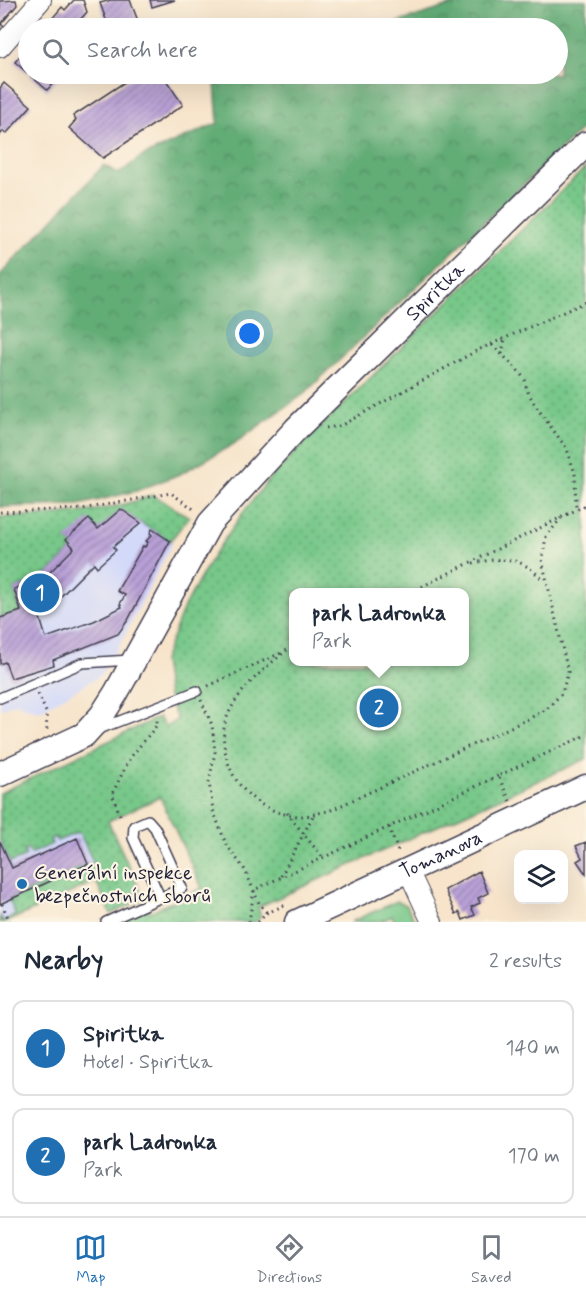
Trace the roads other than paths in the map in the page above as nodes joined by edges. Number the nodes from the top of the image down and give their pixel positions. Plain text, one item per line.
1 (41, 0) edge
2 (25, 18) edge
3 (18, 26) edge
4 (0, 47) edge
5 (586, 144) edge
6 (133, 660) junction
7 (197, 691) road end
8 (0, 698) edge
9 (84, 735) junction
10 (0, 774) edge
11 (586, 787) edge
12 (408, 870) junction
13 (160, 897) junction
14 (106, 922) edge
15 (297, 922) edge
16 (432, 922) edge

1 - 2 street
3 - 4 street
5 - 6 street, Spiritka
6 - 8 lane
6 - 9 street, Spiritka
7 - 9 lane
9 - 10 street
11 - 12 street, Tomanova
12 - 15 street, Tomanova
12 - 16 street
13 - 13 lane
13 - 14 lane

